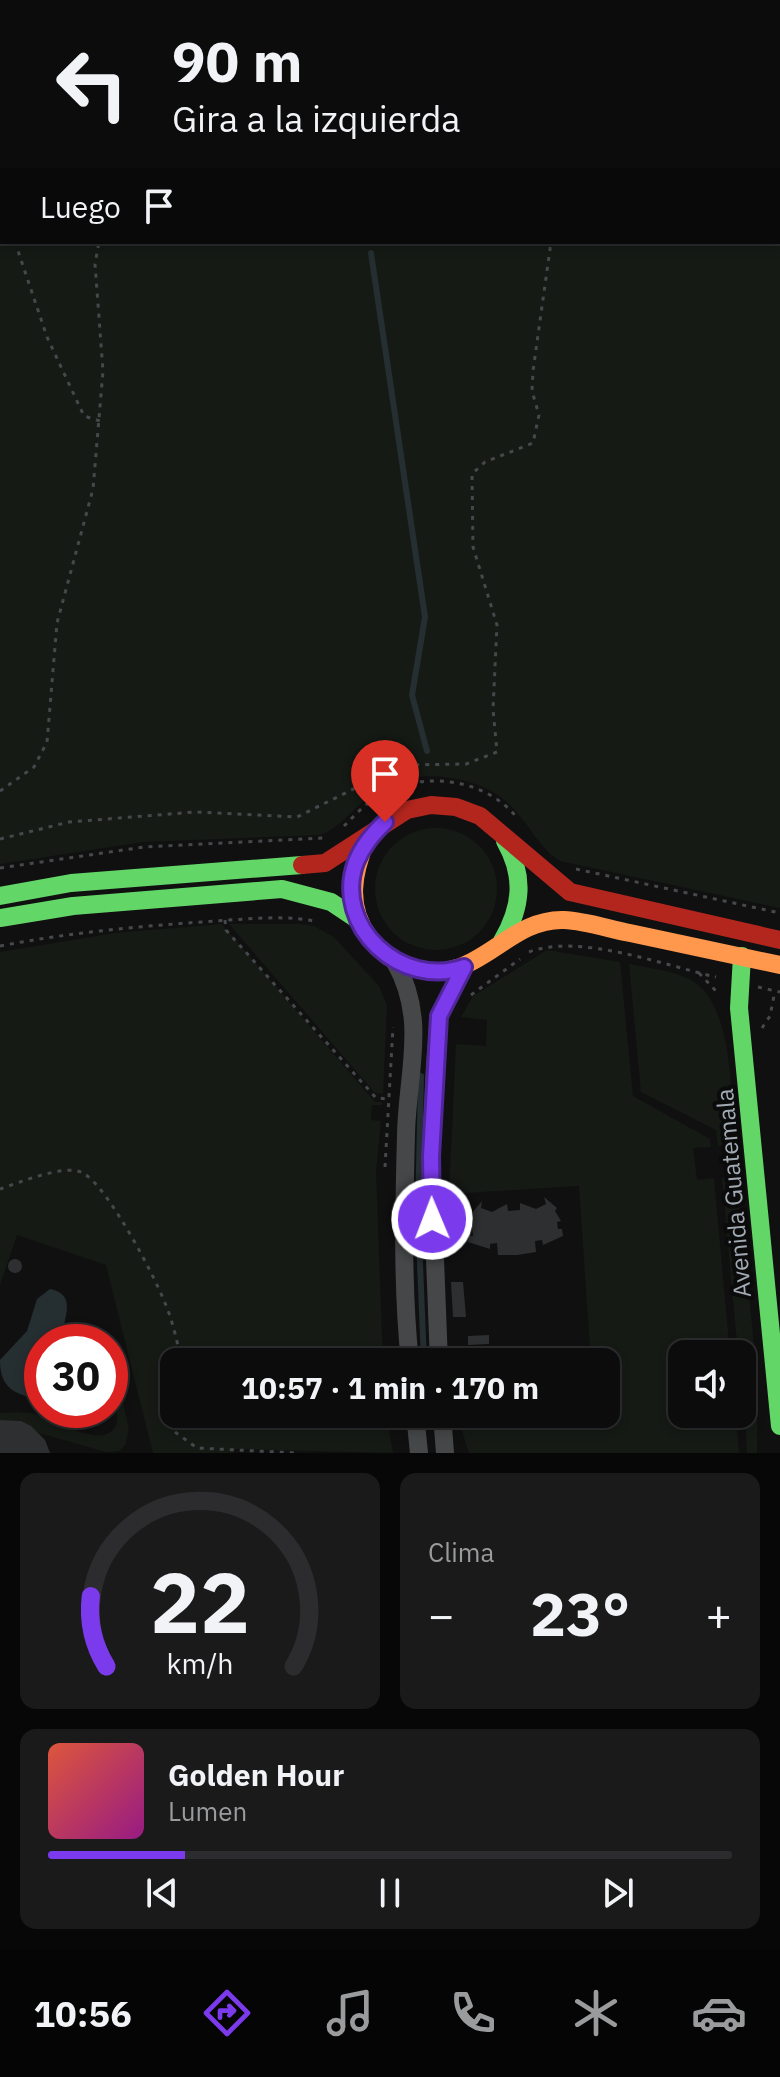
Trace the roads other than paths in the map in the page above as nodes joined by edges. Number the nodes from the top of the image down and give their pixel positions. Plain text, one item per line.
1 (499, 832) junction
2 (367, 839) junction
3 (0, 896) edge
4 (0, 918) edge
5 (358, 920) junction
6 (780, 940) edge
7 (500, 943) junction
8 (742, 956) junction
9 (395, 962) junction
10 (780, 965) edge
11 (464, 967) junction
12 (409, 1348) edge
13 (438, 1348) edge
14 (780, 1426) edge
15 (416, 1428) edge
16 (443, 1428) edge
17 (419, 1453) edge
18 (445, 1453) edge

1 - 2 main road
1 - 6 main road
1 - 7 main road
2 - 3 main road
2 - 5 main road
4 - 5 main road
5 - 9 main road
7 - 8 main road
7 - 11 main road
8 - 10 main road
8 - 14 main road, Avenida Guatemala
9 - 11 main road
9 - 12 street
11 - 13 street
15 - 17 street
16 - 18 street

